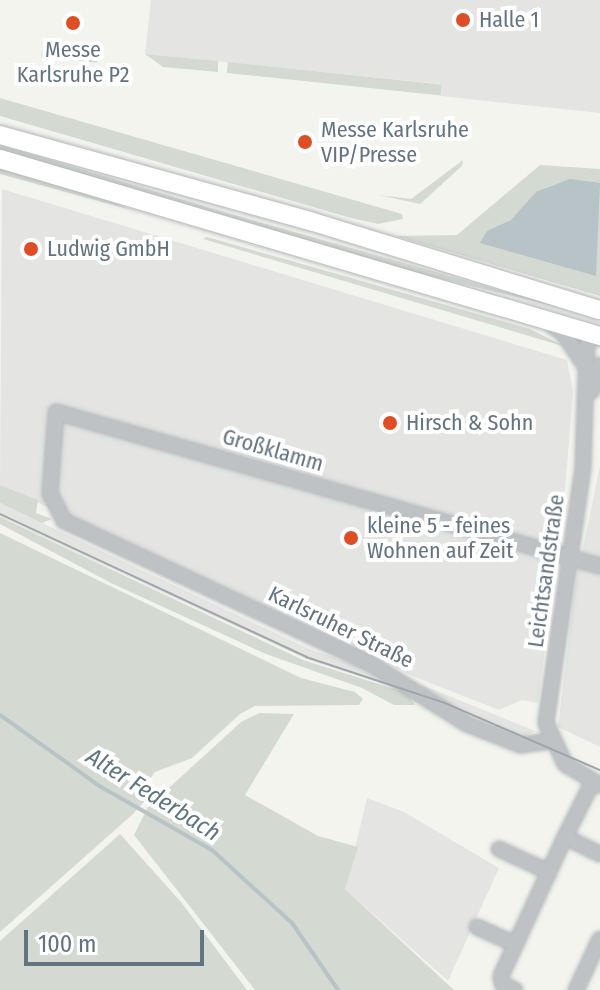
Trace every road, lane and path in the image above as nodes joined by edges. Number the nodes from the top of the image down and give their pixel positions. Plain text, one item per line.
1 (0, 135) edge
2 (0, 159) edge
3 (600, 310) edge
4 (537, 316) junction
5 (599, 330) edge
6 (593, 365) edge
7 (53, 507) joint
8 (570, 557) junction
9 (600, 566) edge
10 (550, 741) junction
11 (596, 783) edge
12 (565, 837) junction
13 (499, 849) dead end
14 (600, 854) edge
15 (549, 872) junction
16 (477, 927) dead end
17 (600, 939) edge
18 (515, 944) junction
19 (515, 990) edge
20 (576, 990) edge

1 - 3 main road
2 - 4 main road
4 - 5 main road
4 - 6 street
5 - 6 street, Leichtsandstraße
6 - 8 street, Leichtsandstraße
7 - 8 street, Großklamm
7 - 10 street, Karlsruher Straße
8 - 9 street
8 - 10 street, Leichtsandstraße
10 - 11 street
11 - 12 street
12 - 14 street
12 - 15 street
13 - 15 street
15 - 18 street
16 - 18 street
17 - 20 street
18 - 19 street

